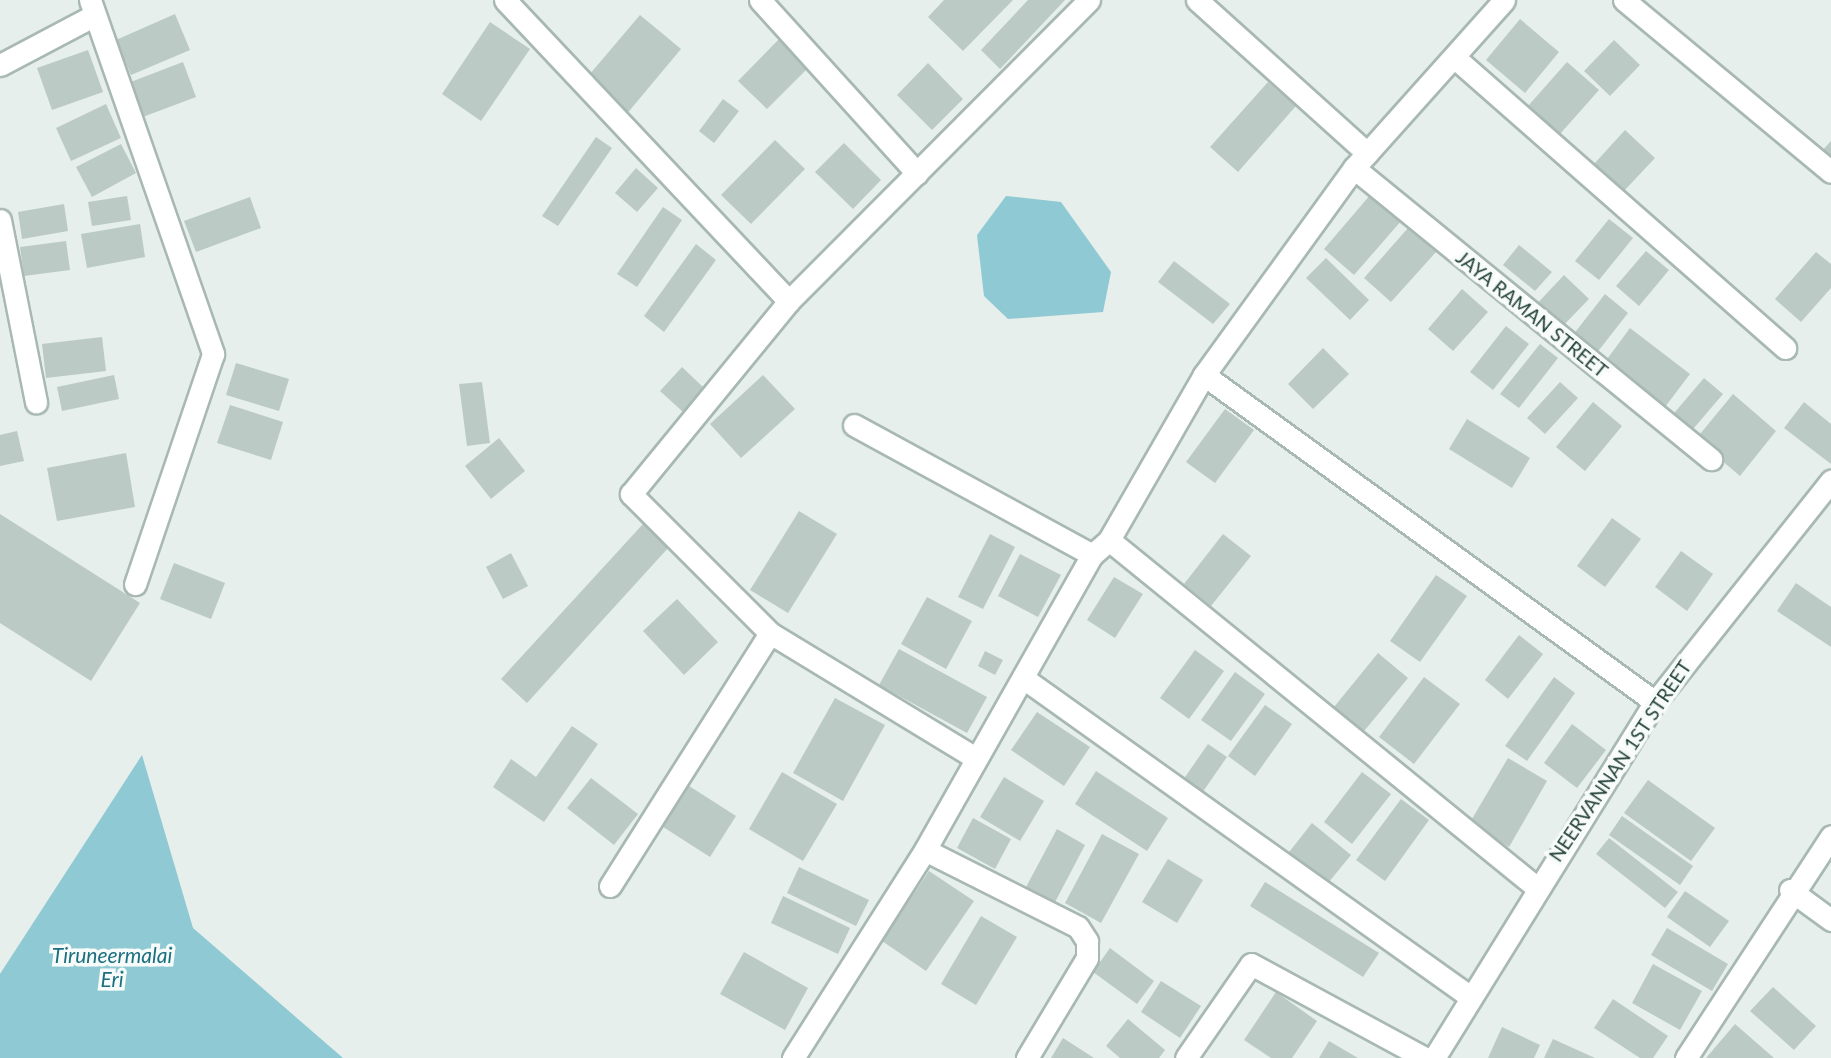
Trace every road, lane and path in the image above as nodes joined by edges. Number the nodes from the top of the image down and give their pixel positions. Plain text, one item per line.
1 (505, 0) edge
2 (760, 0) edge
3 (1089, 0) edge
4 (1197, 0) edge
5 (1504, 0) edge
6 (1624, 0) edge
7 (91, 8) edge
8 (1454, 57) junction
9 (0, 65) edge
10 (1361, 160) junction
11 (1831, 172) edge
12 (917, 173) junction
13 (0, 220) edge
14 (789, 301) junction
15 (1785, 348) dead end
16 (1204, 375) junction
17 (36, 402) dead end
18 (854, 425) dead end
19 (1711, 460) dead end
20 (1831, 481) edge
21 (1109, 540) junction
22 (1092, 555) junction
23 (135, 584) dead end
24 (770, 633) junction
25 (1026, 680) junction
26 (1655, 702) junction
27 (974, 757) junction
28 (1831, 835) edge
29 (925, 850) junction
30 (610, 886) dead end
31 (1536, 887) junction
32 (1790, 890) junction
33 (1831, 920) edge
34 (1469, 996) junction
35 (793, 1058) edge
36 (1027, 1058) edge
37 (1186, 1058) edge
38 (1425, 1058) edge
39 (1434, 1058) edge
40 (1686, 1058) edge

1 - 14 street
2 - 12 street
3 - 12 street
4 - 10 street, JAYA RAMAN STREET
5 - 8 street
6 - 11 street
7 - 9 street
7 - 23 street
8 - 10 street
8 - 15 street
10 - 16 street
10 - 19 street, JAYA RAMAN STREET
12 - 14 street
13 - 17 street
14 - 24 street
16 - 21 street
16 - 26 street
18 - 22 street
20 - 26 street, NEERVANNAN 1ST STREET
21 - 22 street
21 - 31 street
22 - 25 street
24 - 27 street
24 - 30 street
25 - 27 street
25 - 34 street
26 - 31 street, NEERVANNAN 1ST STREET
27 - 29 street
28 - 32 street
29 - 35 street
29 - 36 street
31 - 34 street, NEERVANNAN 1ST STREET
32 - 33 street
32 - 40 street
34 - 39 street, NEERVANNAN 1ST STREET
37 - 38 street

